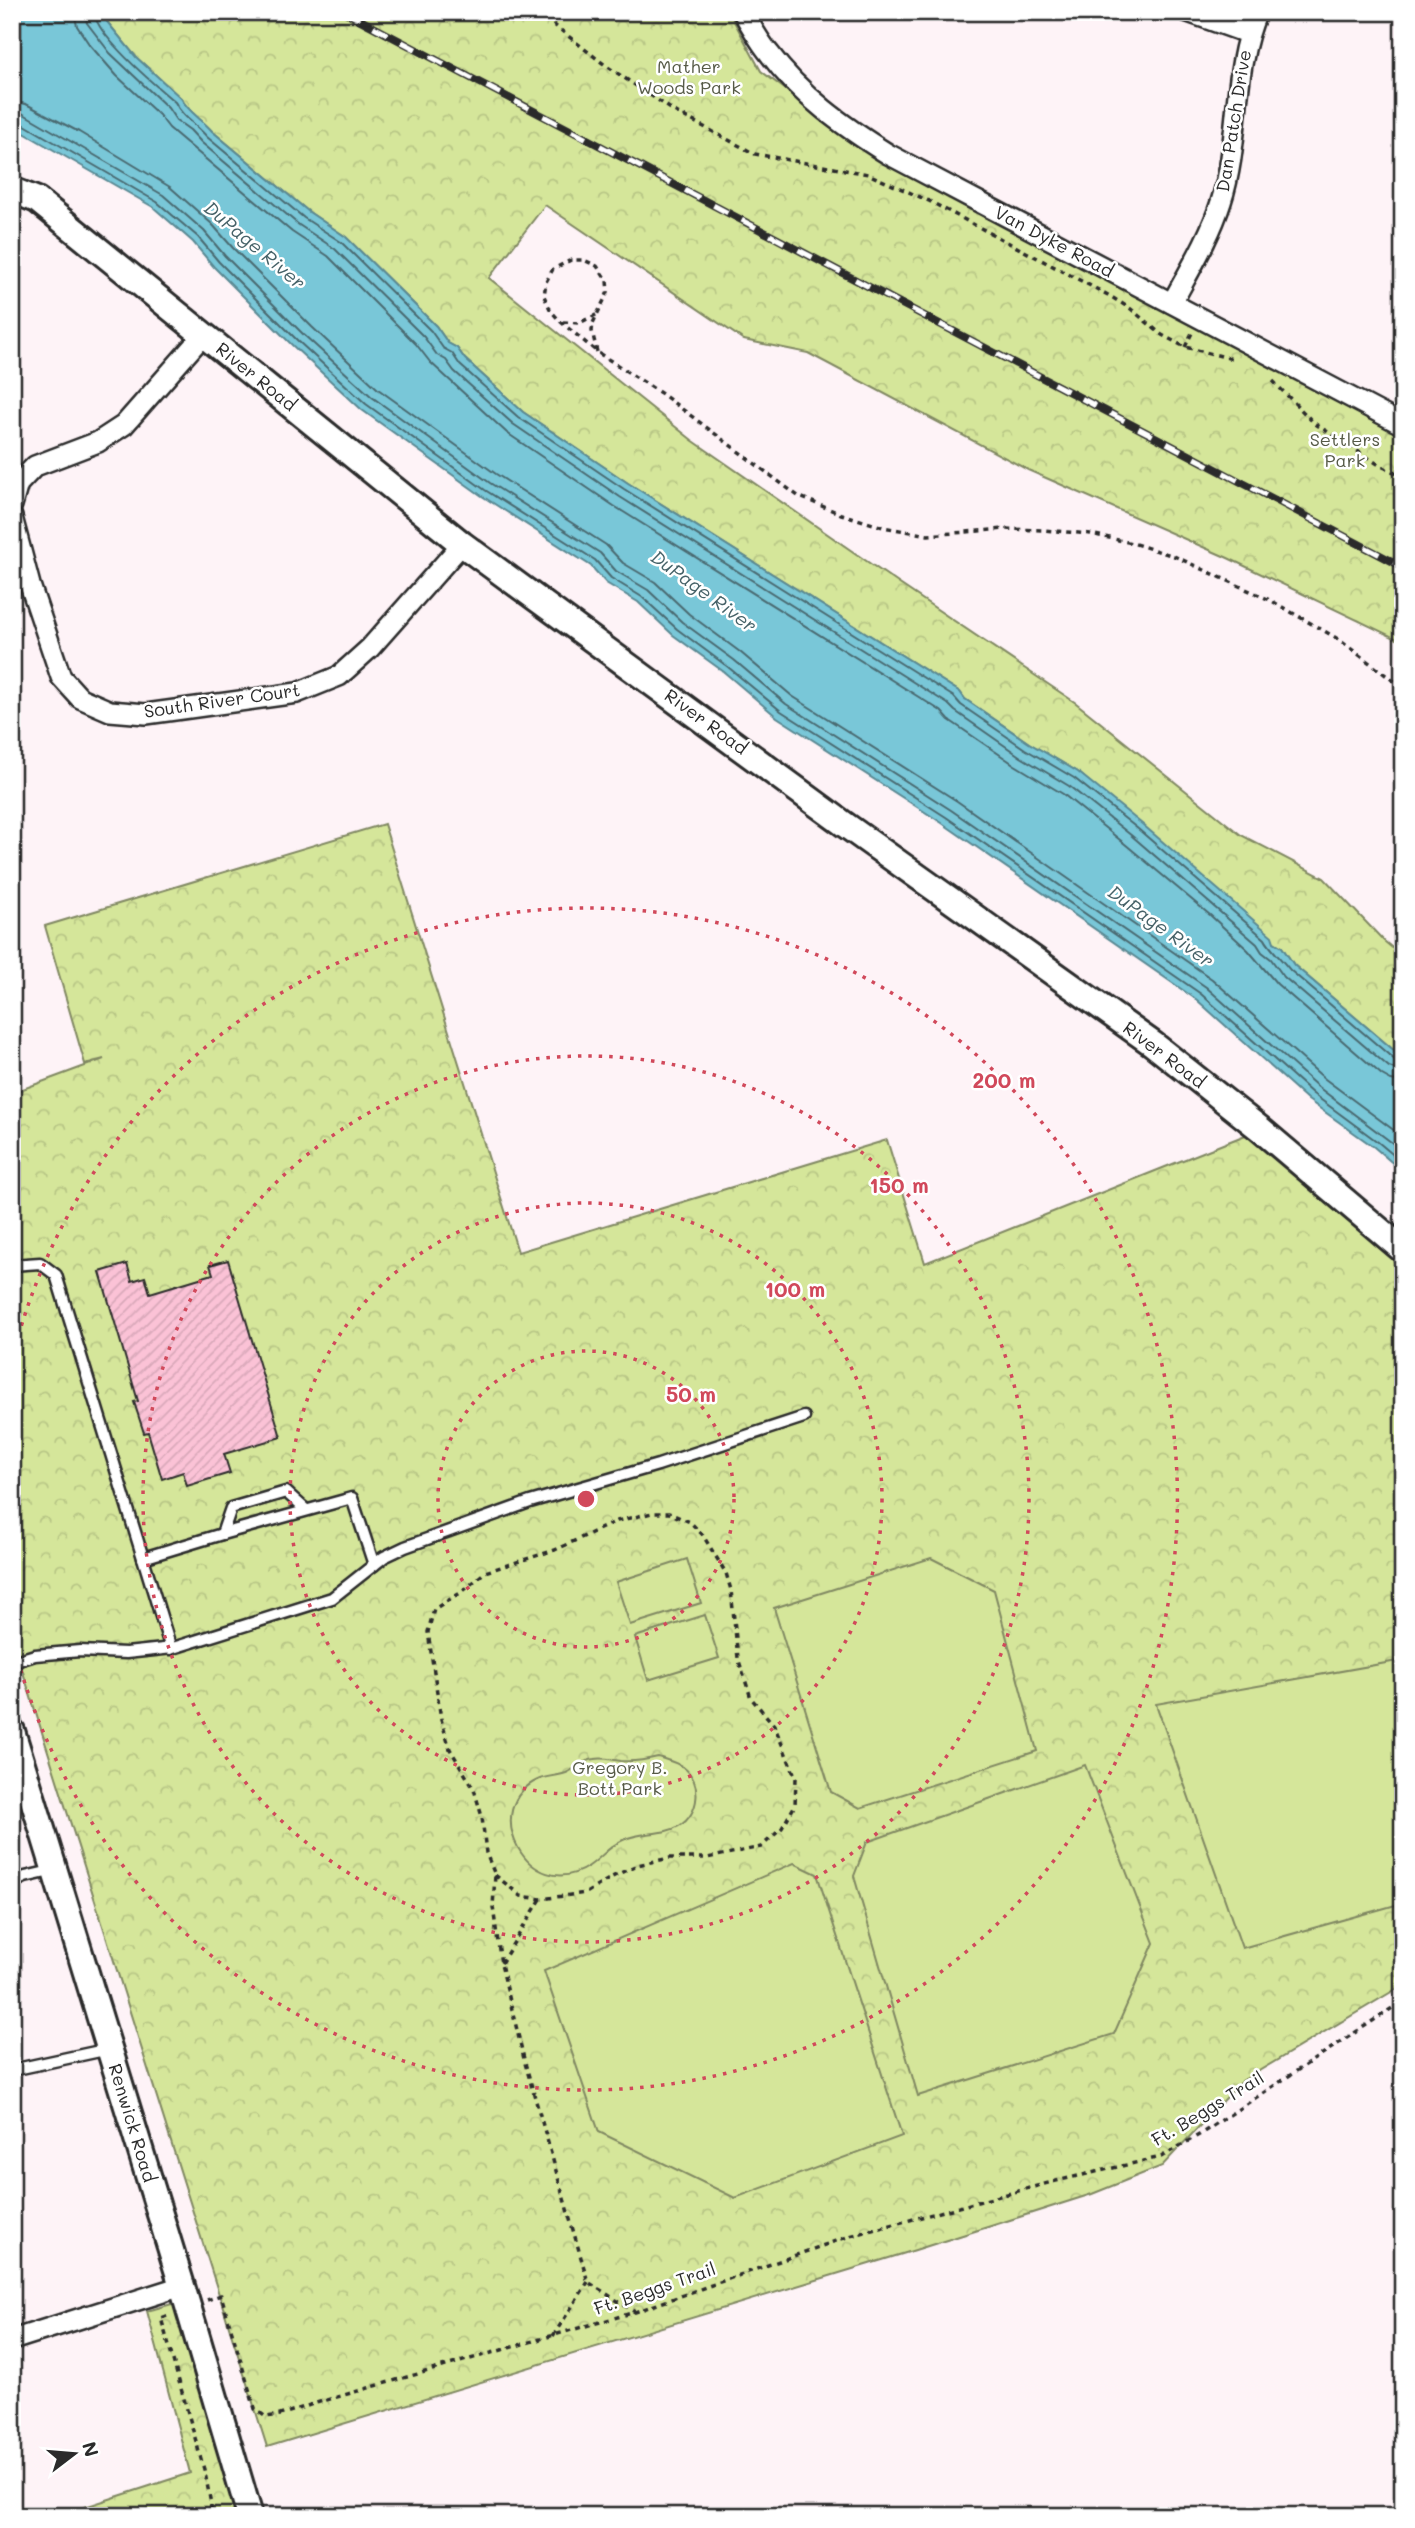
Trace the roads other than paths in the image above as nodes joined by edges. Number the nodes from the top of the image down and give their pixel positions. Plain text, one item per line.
1 (743, 12) edge
2 (1188, 12) edge
3 (1257, 12) edge
4 (1247, 33) junction
5 (12, 190) edge
6 (1172, 303) junction
7 (204, 334) junction
8 (1403, 425) edge
9 (12, 505) edge
10 (12, 517) edge
11 (462, 544) junction
12 (1403, 1250) edge
13 (12, 1265) edge
14 (804, 1417) dead end
15 (306, 1510) junction
16 (222, 1534) junction
17 (143, 1558) junction
18 (374, 1565) junction
19 (171, 1648) junction
20 (12, 1662) edge
21 (12, 1731) edge
22 (55, 1870) junction
23 (12, 1883) edge
24 (110, 2049) junction
25 (12, 2070) edge
26 (185, 2297) junction
27 (12, 2340) edge
28 (250, 2516) edge

1 - 6 street, Van Dyke Road
2 - 4 street
3 - 4 street, Dan Patch Drive
4 - 6 street, Dan Patch Drive
5 - 7 street, River Road
6 - 8 street, Van Dyke Road
7 - 9 street
7 - 11 street, River Road
10 - 11 street, South River Court
11 - 12 street, River Road
13 - 17 lane
14 - 18 lane
15 - 16 lane
15 - 16 lane
15 - 18 lane
16 - 17 lane
17 - 19 lane
18 - 19 lane
19 - 20 lane
21 - 22 street, Renwick Road
22 - 23 lane
22 - 24 street, Renwick Road
24 - 25 lane
24 - 26 street, Renwick Road
26 - 27 street
26 - 28 street, Renwick Road

